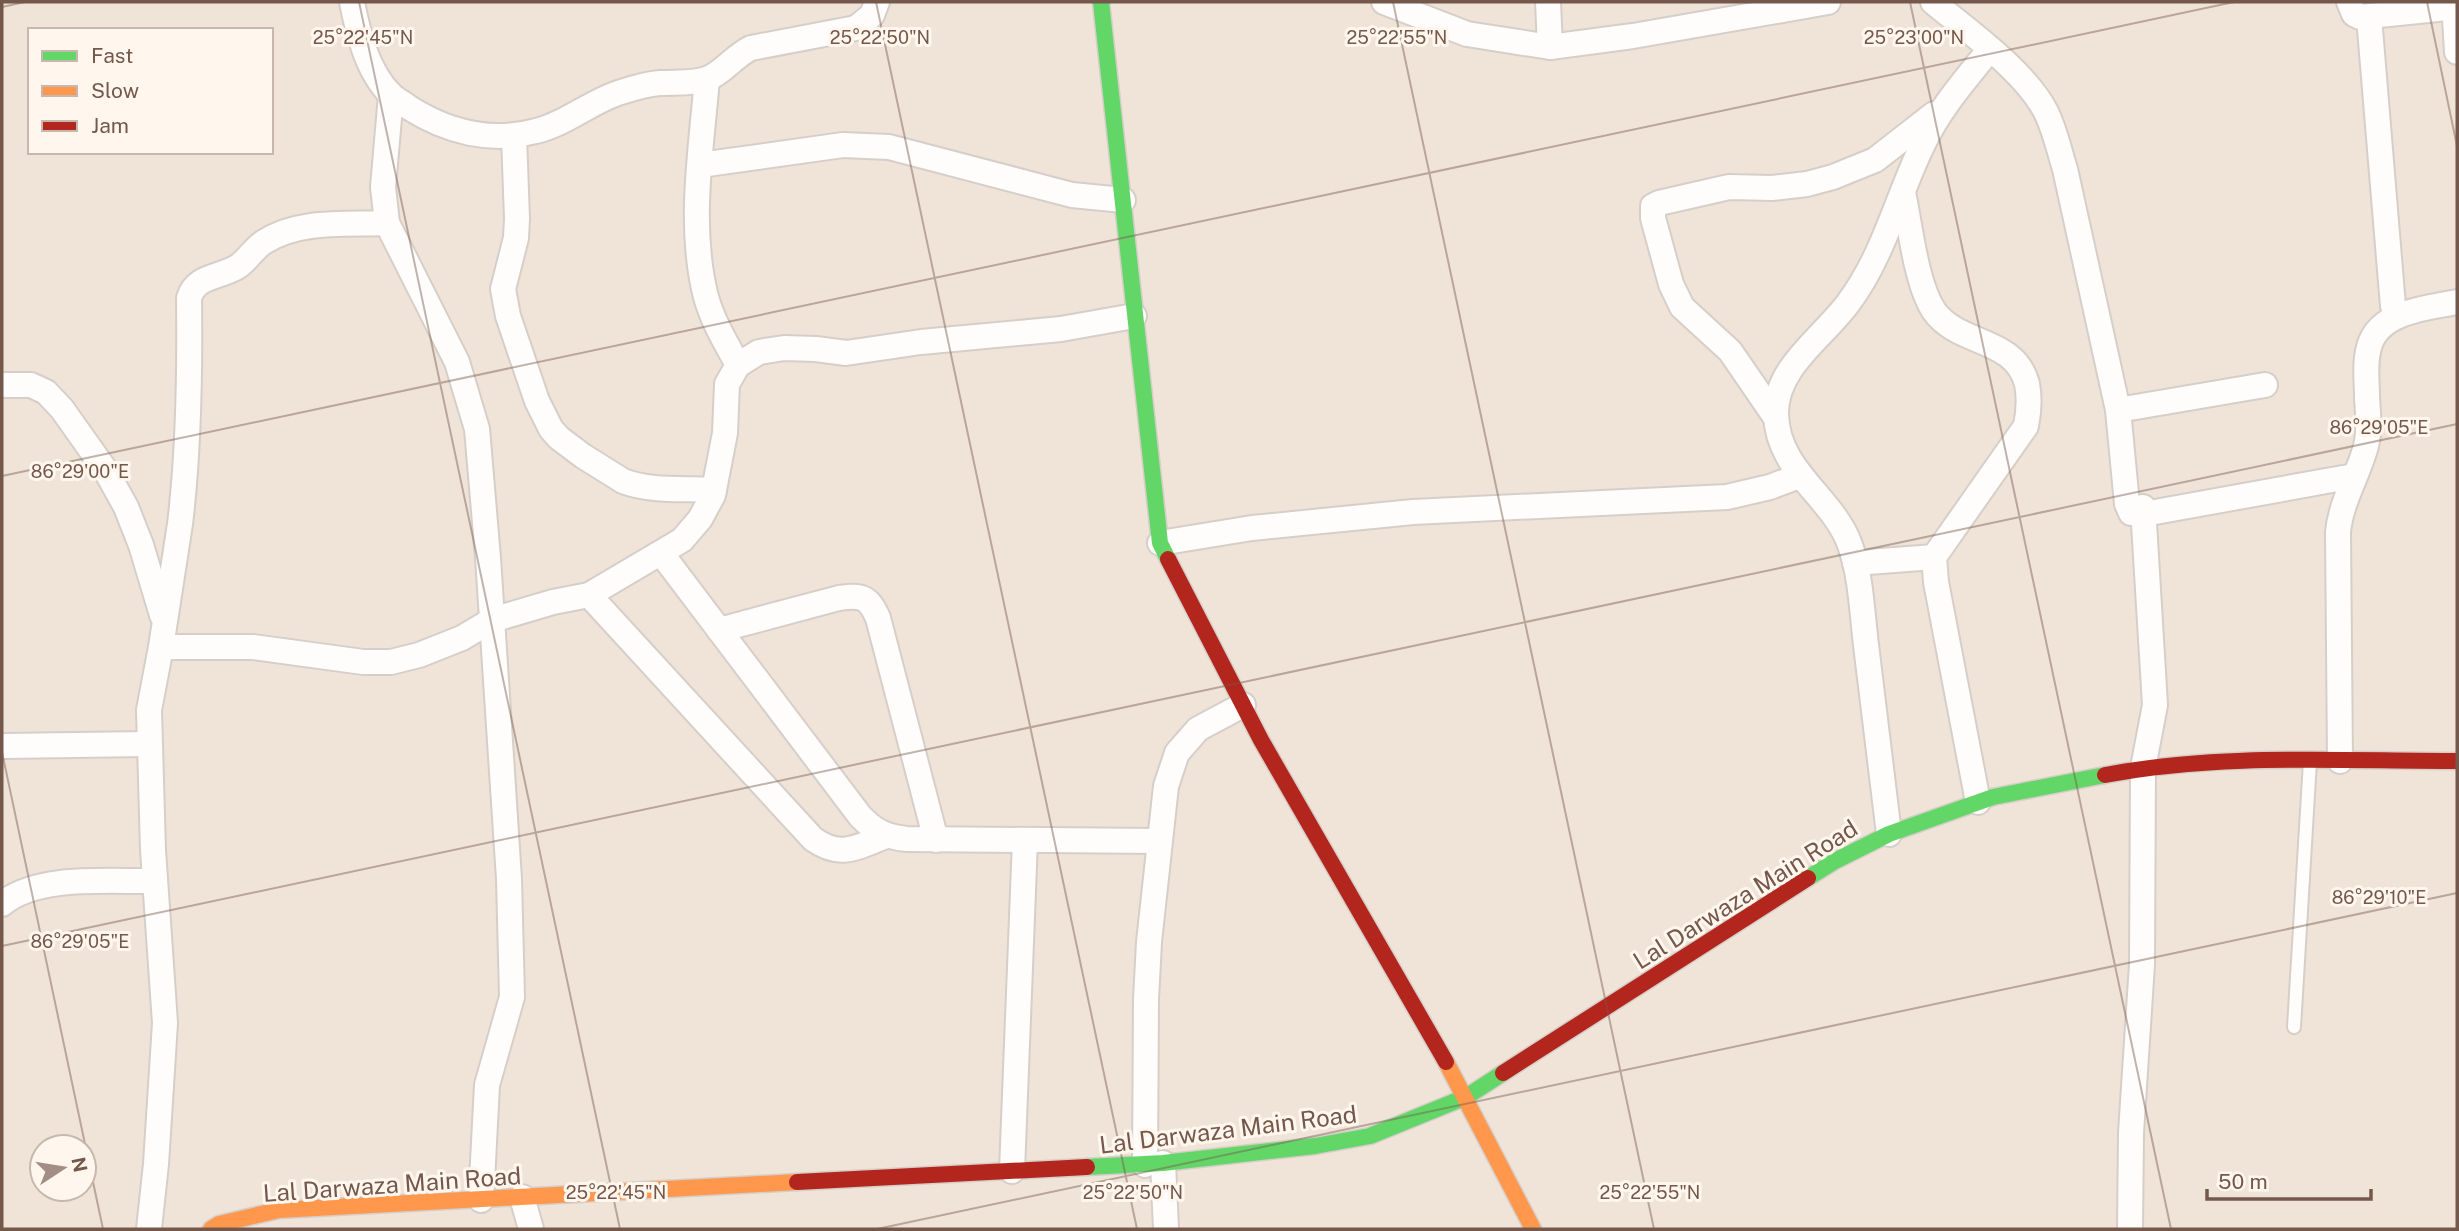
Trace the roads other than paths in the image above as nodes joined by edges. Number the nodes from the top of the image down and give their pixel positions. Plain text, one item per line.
1 (352, 2) edge
2 (877, 2) edge
3 (1101, 2) edge
4 (1384, 2) edge
5 (1548, 2) edge
6 (1828, 2) edge
7 (1933, 2) edge
8 (2349, 2) edge
9 (2455, 5) edge
10 (2369, 17) junction
11 (1550, 47) junction
12 (1990, 49) junction
13 (2457, 52) edge
14 (706, 79) junction
15 (391, 95) junction
16 (1943, 107) junction
17 (514, 136) junction
18 (700, 165) junction
19 (1903, 192) junction
20 (1123, 200) junction
21 (387, 223) junction
22 (2457, 302) edge
23 (2393, 306) dead end
24 (1134, 316) junction
25 (738, 365) junction
26 (2264, 385) dead end
27 (2, 386) edge
28 (2118, 410) junction
29 (1776, 418) junction
30 (1799, 476) junction
31 (2354, 476) junction
32 (714, 490) junction
33 (2144, 511) junction
34 (1160, 543) junction
35 (661, 553) junction
36 (1934, 557) junction
37 (1855, 563) junction
38 (589, 595) junction
39 (492, 620) junction
40 (165, 622) junction
41 (719, 630) junction
42 (161, 647) junction
43 (1243, 705) junction
44 (149, 744) junction
45 (2, 746) edge
46 (2310, 761) junction
47 (2340, 761) junction
48 (2457, 761) edge
49 (2143, 768) junction
50 (1978, 802) junction
51 (1889, 834) junction
52 (886, 836) junction
53 (936, 840) junction
54 (1025, 840) junction
55 (1158, 841) junction
56 (155, 881) junction
57 (2, 904) edge
58 (2294, 1027) dead end
59 (1466, 1097) junction
60 (1154, 1164) junction
61 (1012, 1171) junction
62 (522, 1197) junction
63 (481, 1199) junction
64 (336, 1218) edge
65 (149, 1229) edge
66 (211, 1229) edge
67 (531, 1229) edge
68 (1166, 1229) edge
69 (1533, 1229) edge
70 (2130, 1229) edge

1 - 15 street
2 - 14 street
3 - 20 main road
4 - 11 street
5 - 11 street
6 - 11 street
7 - 12 street
8 - 10 street
9 - 10 street
9 - 13 street
10 - 23 street
12 - 16 street
12 - 28 street
14 - 17 street
14 - 18 street
15 - 17 street
15 - 21 street
16 - 19 street
16 - 29 street
17 - 32 street
18 - 20 street
18 - 25 street
19 - 29 street
19 - 36 street
20 - 24 main road
21 - 39 street
21 - 40 street
22 - 31 street
24 - 25 street
24 - 34 main road
25 - 32 street
26 - 28 street
27 - 40 street
28 - 33 street
29 - 30 street
30 - 34 street
30 - 37 street
31 - 33 street
31 - 47 street
32 - 35 street
33 - 49 street
34 - 43 main road
35 - 38 street
35 - 41 street
36 - 37 street
36 - 50 street
37 - 51 street
38 - 39 street
38 - 52 street
39 - 42 street
39 - 63 street
40 - 42 street
41 - 52 street
41 - 53 street
42 - 44 street
43 - 55 street
43 - 59 main road
44 - 45 street
44 - 56 street
46 - 47 main road, Lal Darwaza Main Road
46 - 49 main road, Lal Darwaza Main Road
46 - 58 lane
47 - 48 main road, Lal Darwaza Main Road
49 - 50 main road, Lal Darwaza Main Road
49 - 70 street
50 - 51 main road, Lal Darwaza Main Road
51 - 59 main road, Lal Darwaza Main Road
52 - 53 street
53 - 54 street
54 - 55 street
54 - 61 street
55 - 60 street
56 - 57 street
56 - 65 street
59 - 60 main road, Lal Darwaza Main Road
59 - 69 main road
60 - 61 main road, Lal Darwaza Main Road
60 - 68 street
61 - 62 main road, Lal Darwaza Main Road
62 - 63 main road, Lal Darwaza Main Road
62 - 67 street
63 - 64 main road, Lal Darwaza Main Road
64 - 66 main road, Lal Darwaza Main Road

